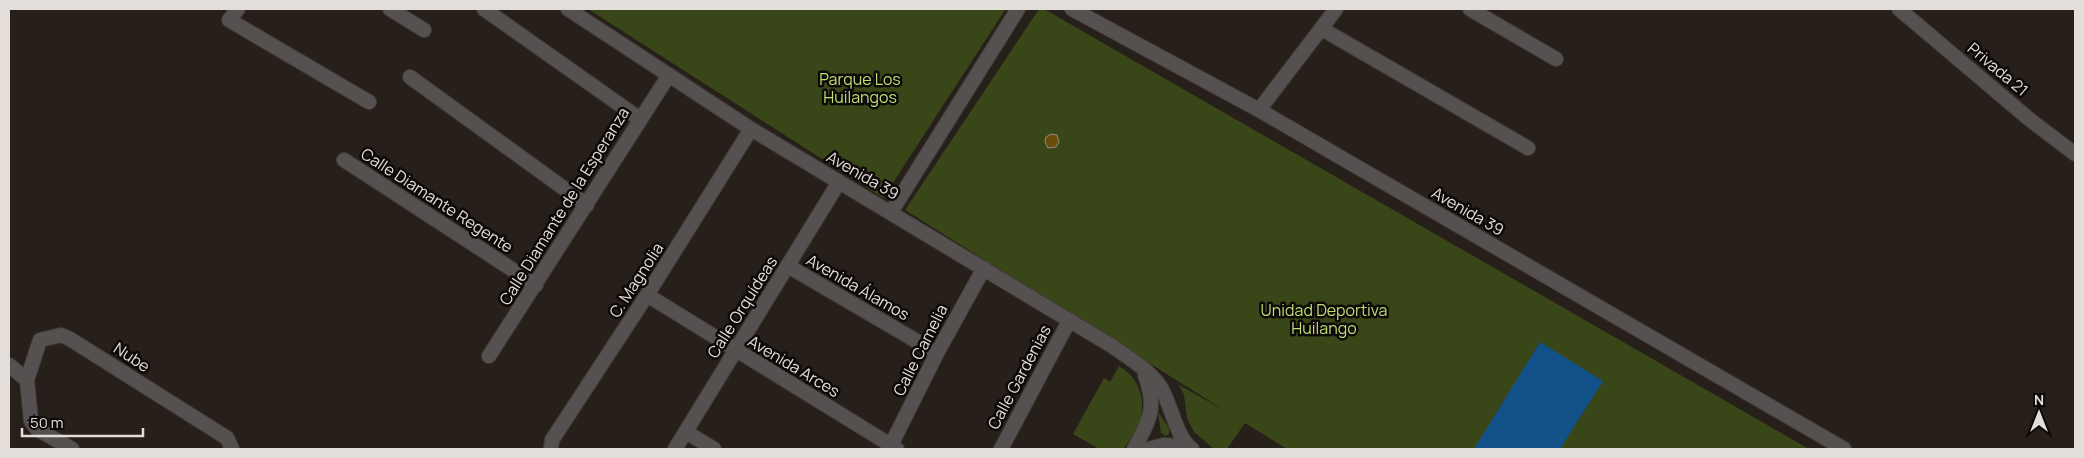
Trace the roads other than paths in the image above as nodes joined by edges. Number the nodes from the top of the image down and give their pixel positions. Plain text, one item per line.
1 (390, 9) edge
2 (484, 9) edge
3 (568, 9) edge
4 (1018, 9) edge
5 (1072, 9) edge
6 (1336, 9) edge
7 (1470, 9) edge
8 (1899, 9) edge
9 (233, 14) edge
10 (1322, 29) junction
11 (424, 30) dead end
12 (1556, 59) dead end
13 (669, 75) junction
14 (410, 77) dead end
15 (369, 102) dead end
16 (1259, 110) junction
17 (640, 119) junction
18 (751, 129) junction
19 (1528, 148) dead end
20 (2075, 154) edge
21 (344, 160) dead end
22 (839, 182) junction
23 (588, 204) junction
24 (891, 212) junction
25 (788, 266) junction
26 (984, 268) junction
27 (536, 285) junction
28 (648, 295) junction
29 (1069, 321) junction
30 (735, 350) junction
31 (937, 353) junction
32 (489, 356) dead end
33 (9, 365) edge
34 (1142, 367) junction
35 (27, 380) junction
36 (686, 432) junction
37 (893, 448) edge
38 (1190, 448) edge
39 (72, 449) edge
40 (232, 449) edge
41 (551, 449) edge
42 (675, 449) edge
43 (714, 449) edge
44 (1000, 449) edge
45 (1134, 449) edge
46 (1148, 449) edge
47 (1844, 449) edge

1 - 11 street
2 - 17 street
3 - 13 street, Avenida 39
4 - 24 street
5 - 16 street, Avenida 39
6 - 10 street
7 - 12 street
8 - 20 street, Privada 21
9 - 15 street
10 - 16 street
10 - 19 street
13 - 17 street, Calle Diamante de la Esperanza
13 - 18 street, Avenida 39
14 - 23 street
16 - 47 street, Avenida 39
17 - 23 street, Calle Diamante de la Esperanza
18 - 22 street, Avenida 39
18 - 28 street, C. Magnolia
21 - 27 street, Calle Diamante Regente
22 - 24 street, Avenida 39
22 - 25 street, Calle Orquídeas
23 - 27 street, Calle Diamante de la Esperanza
24 - 26 street, Avenida 39
25 - 30 street, Calle Orquídeas
25 - 31 street, Avenida Álamos
26 - 29 street, Avenida 39
26 - 31 street, Calle Camelia
27 - 32 street, Calle Diamante de la Esperanza
28 - 30 street, Avenida Arces
28 - 41 street, C. Magnolia
29 - 34 street, Avenida 39
29 - 44 street, Calle Gardenias
30 - 36 street, Calle Orquídeas
30 - 37 street, Avenida Arces
31 - 37 street, Calle Camelia
33 - 35 street
34 - 38 street, Avenida 39
34 - 45 street
35 - 39 street
35 - 40 street, Nube
36 - 42 street, Calle Orquídeas
36 - 43 street
38 - 46 street

